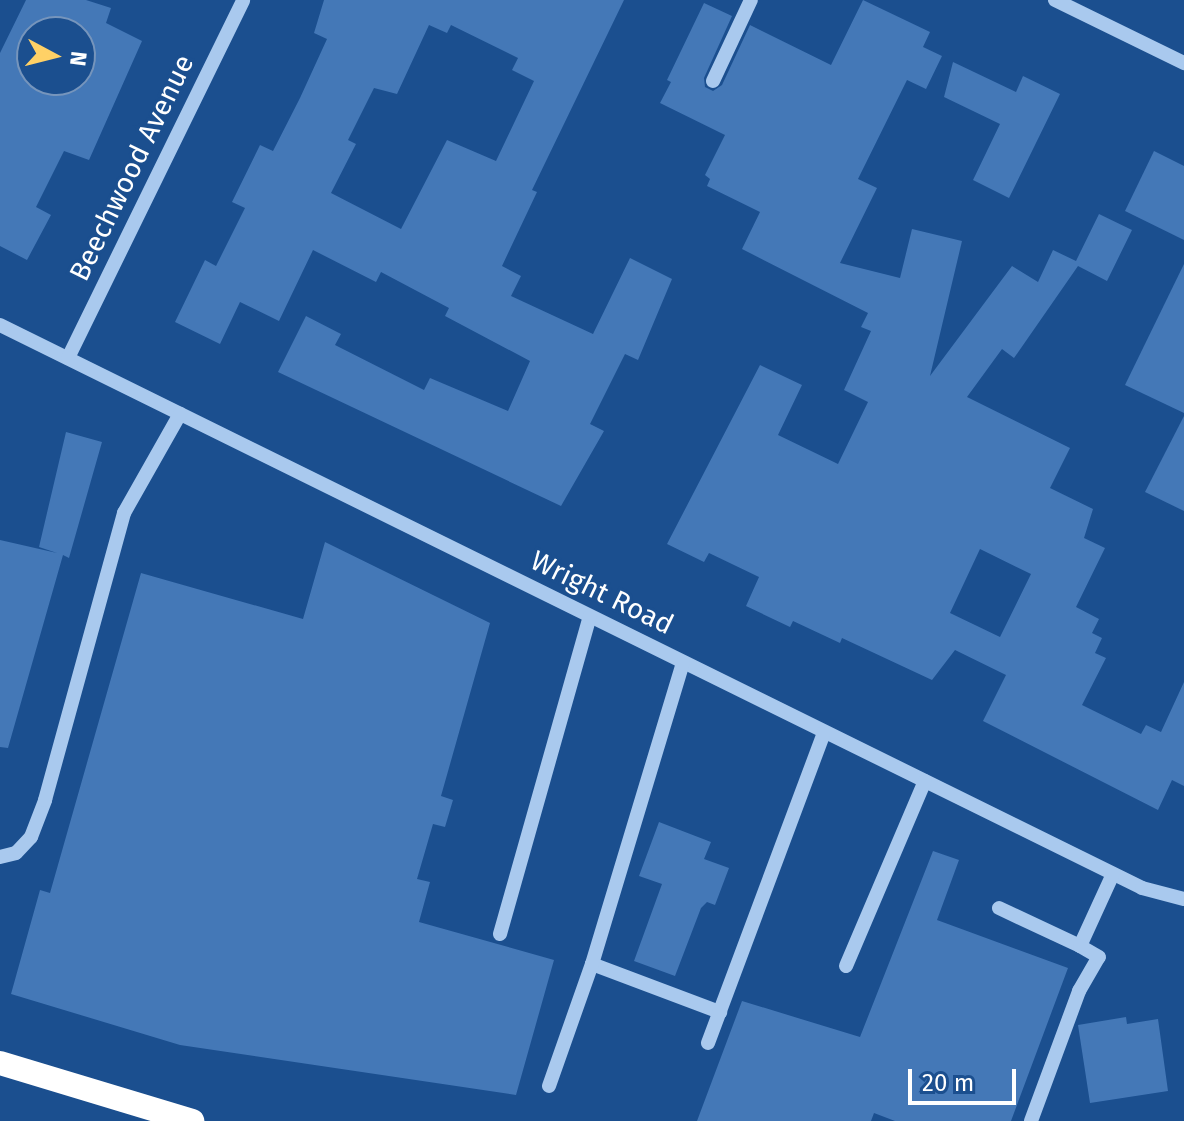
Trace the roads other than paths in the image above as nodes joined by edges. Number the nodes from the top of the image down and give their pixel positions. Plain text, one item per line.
1 (243, 0) edge
2 (751, 0) edge
3 (1055, 0) edge
4 (1184, 63) edge
5 (713, 81) dead end
6 (0, 325) edge
7 (68, 358) junction
8 (180, 414) junction
9 (590, 616) junction
10 (683, 662) junction
11 (824, 732) junction
12 (925, 781) junction
13 (0, 857) edge
14 (1113, 874) junction
15 (1184, 899) edge
16 (999, 908) dead end
17 (500, 934) dead end
18 (1080, 946) junction
19 (592, 964) junction
20 (846, 966) dead end
21 (720, 1012) junction
22 (708, 1043) dead end
23 (0, 1063) edge
24 (549, 1086) dead end
25 (192, 1121) edge
26 (1031, 1121) edge

1 - 7 street, Beechwood Avenue
2 - 5 street
3 - 4 street
6 - 7 street, Wright Road
7 - 8 street, Wright Road
8 - 9 street, Wright Road
8 - 13 street
9 - 10 street, Wright Road
9 - 17 street
10 - 11 street, Wright Road
10 - 19 street
11 - 12 street, Wright Road
11 - 21 street
12 - 14 street, Wright Road
12 - 20 street
14 - 15 street, Wright Road
14 - 18 street
16 - 18 street
18 - 26 street
19 - 21 street
19 - 24 street
21 - 22 street
23 - 25 highway

